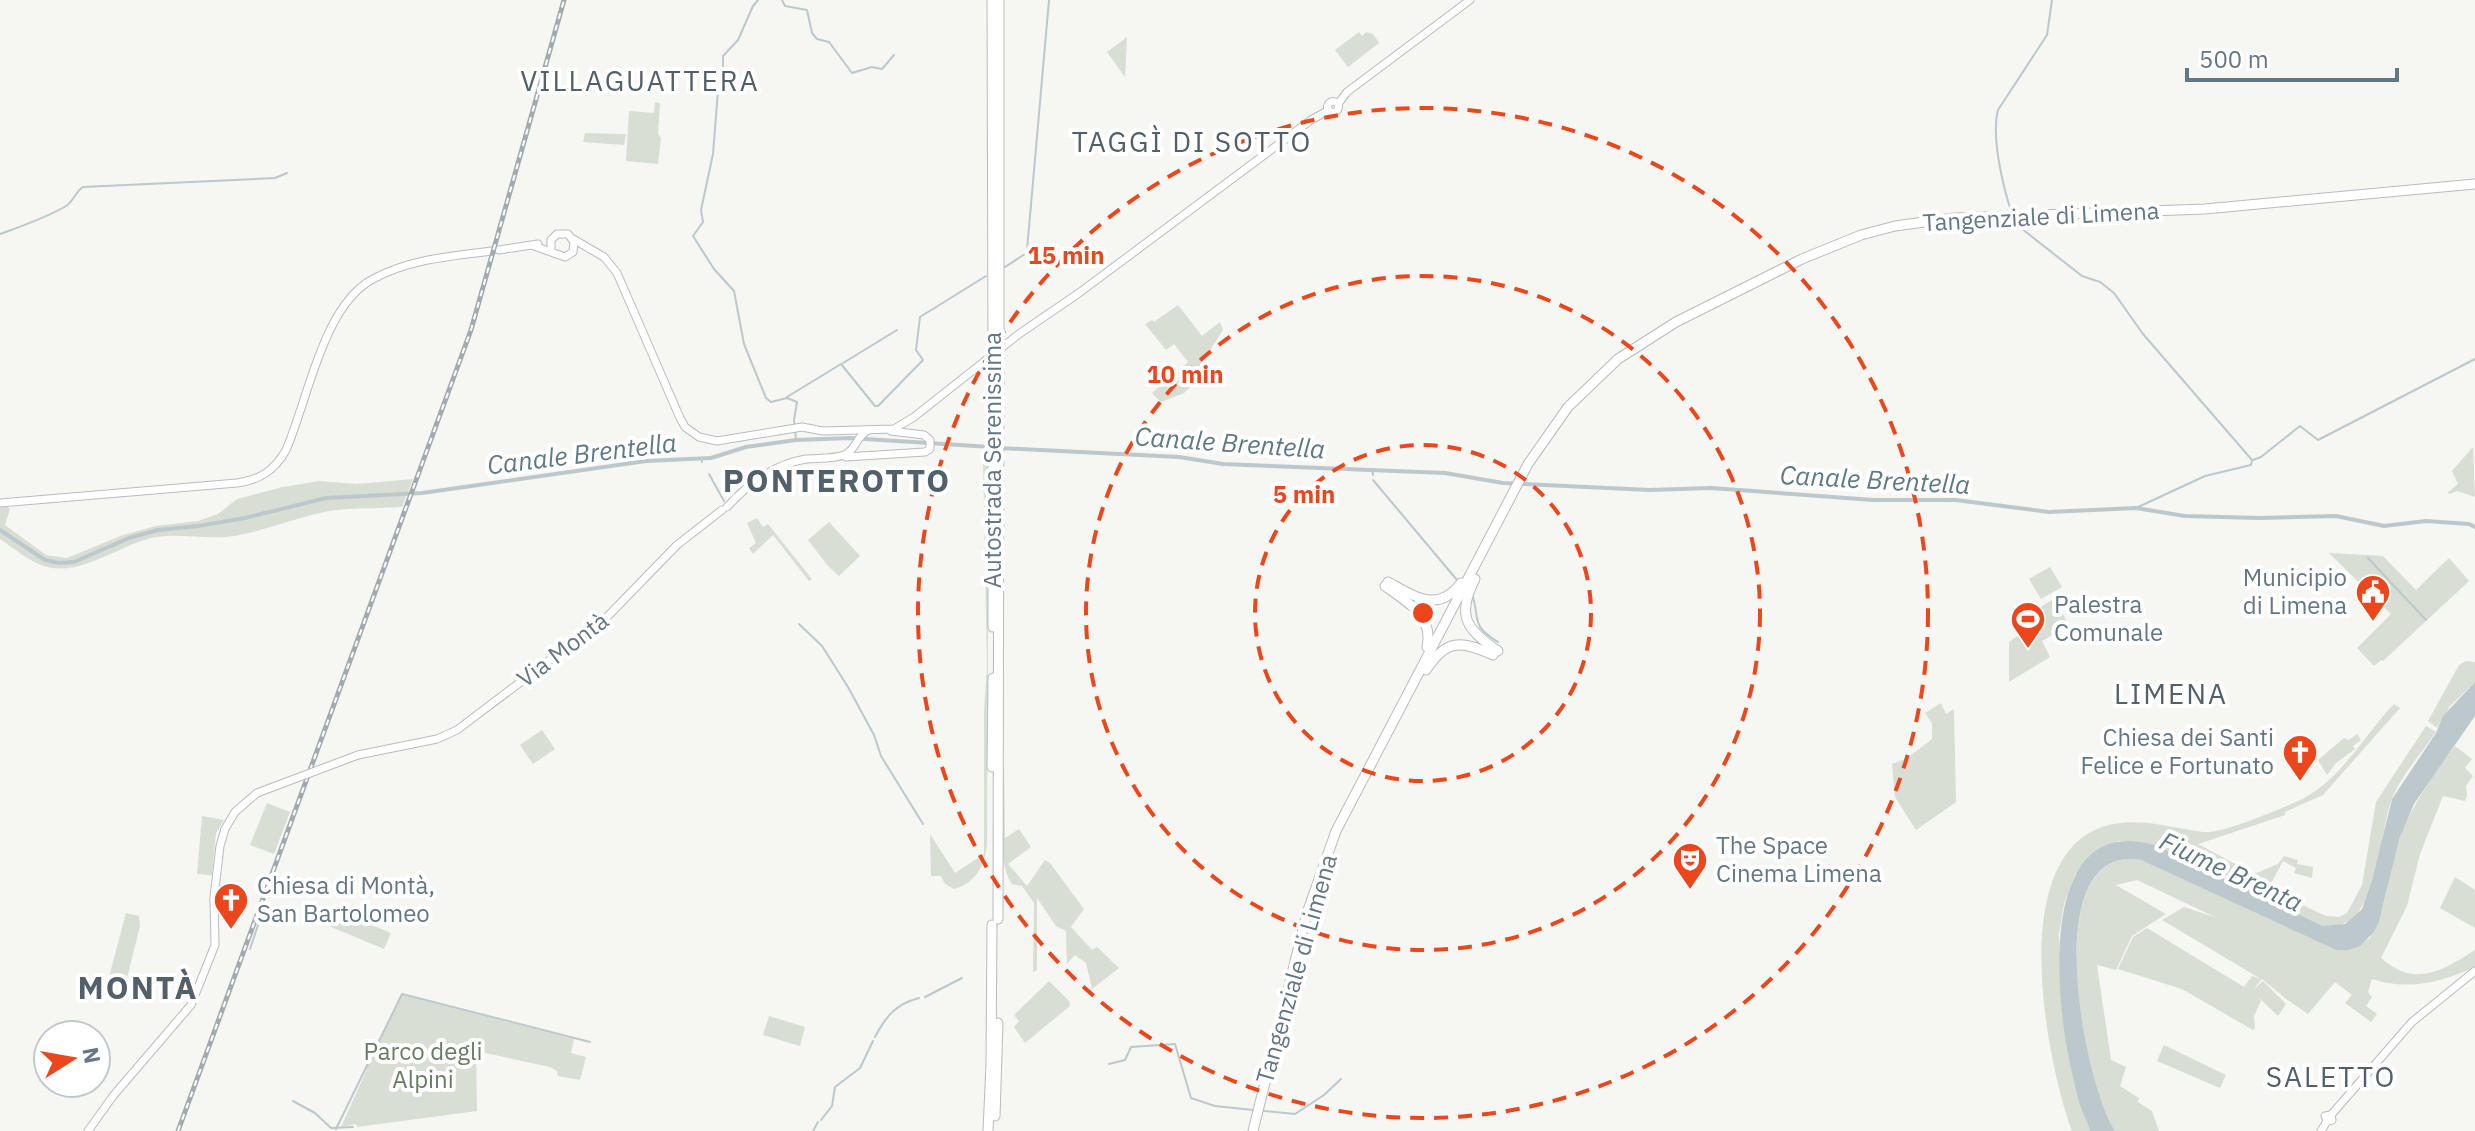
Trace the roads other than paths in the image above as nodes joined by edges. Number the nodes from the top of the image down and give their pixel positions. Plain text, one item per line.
1 (992, 0) edge
2 (999, 0) edge
3 (1470, 0) edge
4 (2475, 185) edge
5 (573, 239) junction
6 (551, 240) junction
7 (534, 246) junction
8 (590, 248) junction
9 (551, 250) junction
10 (573, 252) junction
11 (996, 353) junction
12 (904, 423) junction
13 (872, 429) junction
14 (848, 430) junction
15 (885, 431) junction
16 (907, 434) junction
17 (858, 440) junction
18 (871, 454) junction
19 (836, 457) junction
20 (0, 503) edge
21 (1486, 548) junction
22 (1412, 689) junction
23 (995, 922) junction
24 (2475, 971) edge
25 (88, 1131) edge
26 (988, 1131) edge
27 (994, 1131) edge
28 (1254, 1131) edge
29 (2321, 1131) edge

1 - 11 highway, Autostrada Serenissima
2 - 11 highway, Autostrada Serenissima
3 - 11 main road
4 - 21 highway, Tangenziale di Limena
5 - 6 main road
5 - 8 main road
5 - 10 main road
6 - 7 main road
6 - 9 main road
7 - 9 main road
7 - 20 main road
8 - 10 main road
8 - 14 main road
9 - 10 main road
11 - 12 main road
11 - 23 highway, Autostrada Serenissima
12 - 15 main road
12 - 16 main road
13 - 14 main road
13 - 15 main road
13 - 17 main road, Via Montà
14 - 17 main road
15 - 16 main road
16 - 18 main road
17 - 18 main road
17 - 19 main road, Via Montà
18 - 19 main road
19 - 25 main road, Via Montà, bridge
21 - 22 highway, Tangenziale di Limena
21 - 22 highway
21 - 22 highway
22 - 28 highway, Tangenziale di Limena
23 - 26 highway, Autostrada Serenissima
23 - 27 highway, Autostrada Serenissima
24 - 29 main road

